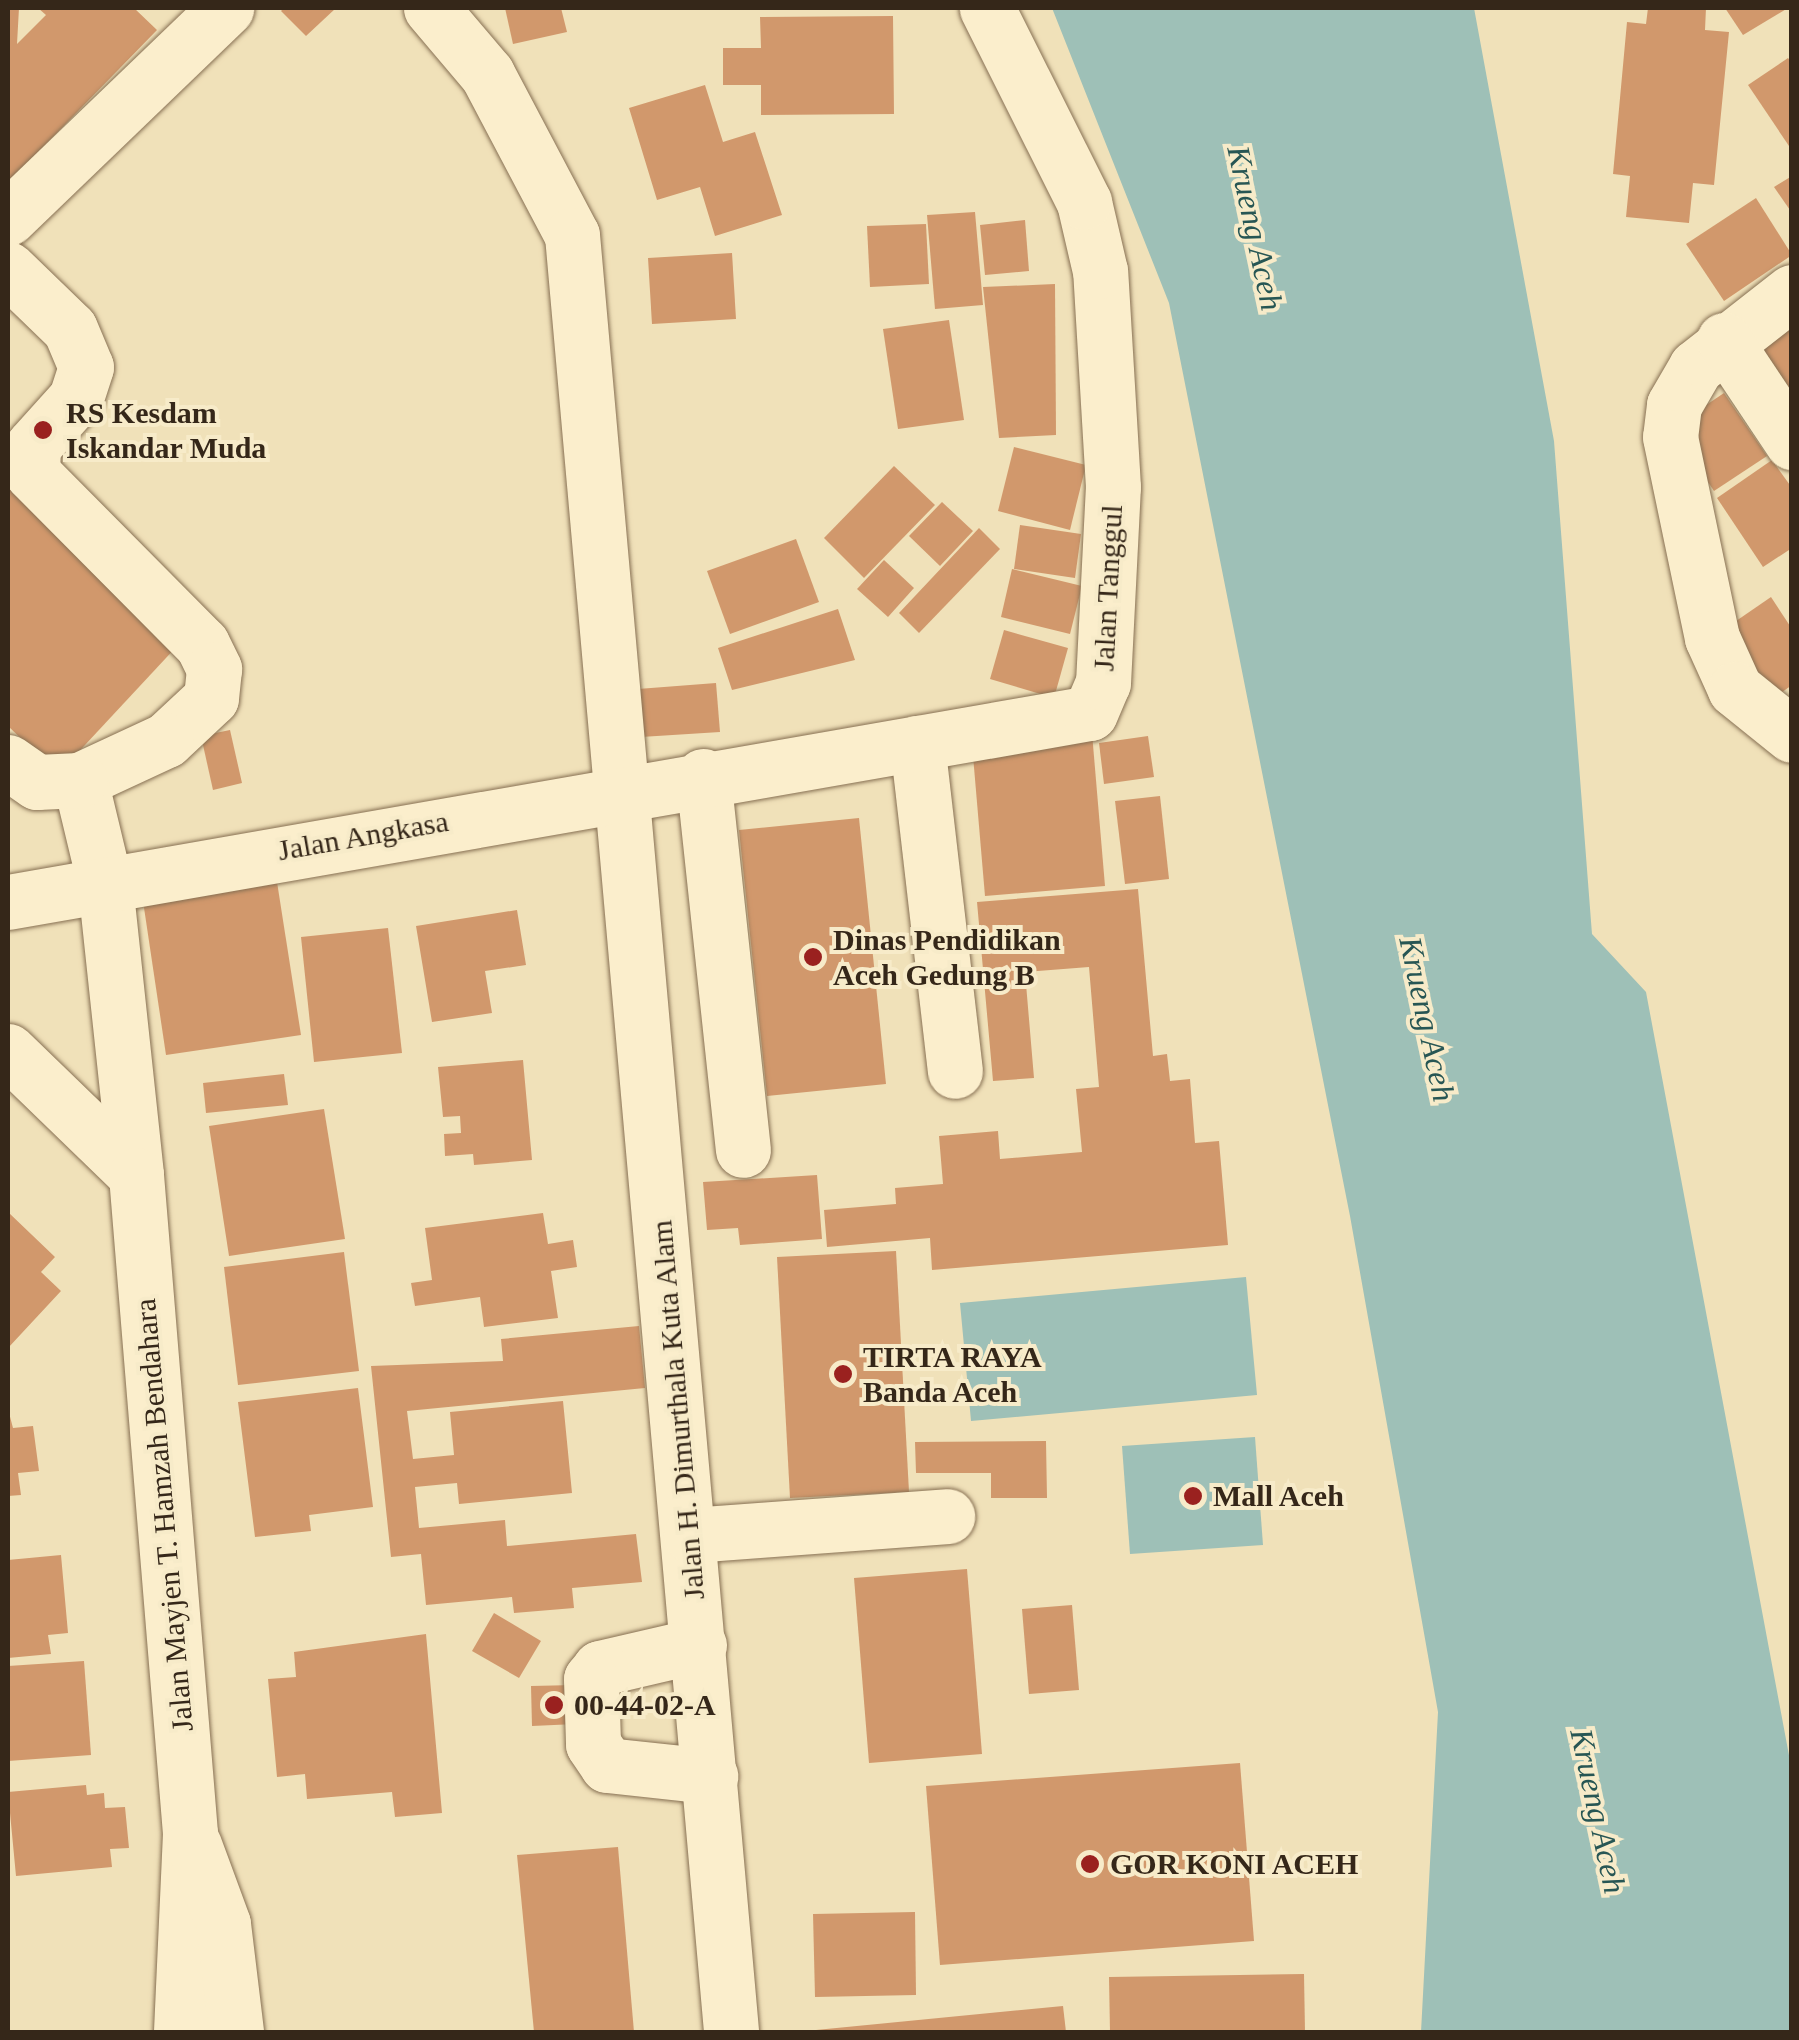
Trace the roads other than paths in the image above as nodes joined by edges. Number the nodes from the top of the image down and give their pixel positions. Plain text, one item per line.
1 (226, 8) edge
2 (431, 8) edge
3 (987, 8) edge
4 (8, 218) edge
5 (8, 269) edge
6 (1792, 292) edge
7 (1724, 340) junction
8 (1792, 442) edge
9 (1792, 735) edge
10 (917, 743) junction
11 (8, 762) edge
12 (703, 776) junction
13 (80, 780) junction
14 (620, 788) junction
15 (105, 884) junction
16 (8, 902) edge
17 (8, 1051) edge
18 (955, 1071) dead end
19 (743, 1150) dead end
20 (136, 1175) junction
21 (947, 1516) dead end
22 (692, 1535) junction
23 (699, 1646) junction
24 (710, 1776) junction
25 (190, 1833) junction
26 (181, 2032) edge
27 (236, 2032) edge
28 (732, 2032) edge

1 - 4 street
2 - 14 street, Jalan H. Dimurthala Kuta Alam
3 - 10 street, Jalan Tanggul
5 - 13 street
6 - 7 street
7 - 8 street
7 - 9 street
10 - 12 street, Jalan Tanggul
10 - 18 street
11 - 13 street
12 - 14 street, Jalan Tanggul
12 - 19 street
13 - 15 street
14 - 15 street, Jalan Angkasa
14 - 22 street, Jalan H. Dimurthala Kuta Alam
15 - 16 street, Jalan Angkasa
15 - 20 street
17 - 20 street
20 - 25 street, Jalan Mayjen T. Hamzah Bendahara
21 - 22 street
22 - 23 street, Jalan H. Dimurthala Kuta Alam
23 - 24 street, Jalan H. Dimurthala Kuta Alam
23 - 24 street
24 - 28 street, Jalan H. Dimurthala Kuta Alam
25 - 26 street, Jalan Mayjen T. Hamzah Bendahara
25 - 27 street

